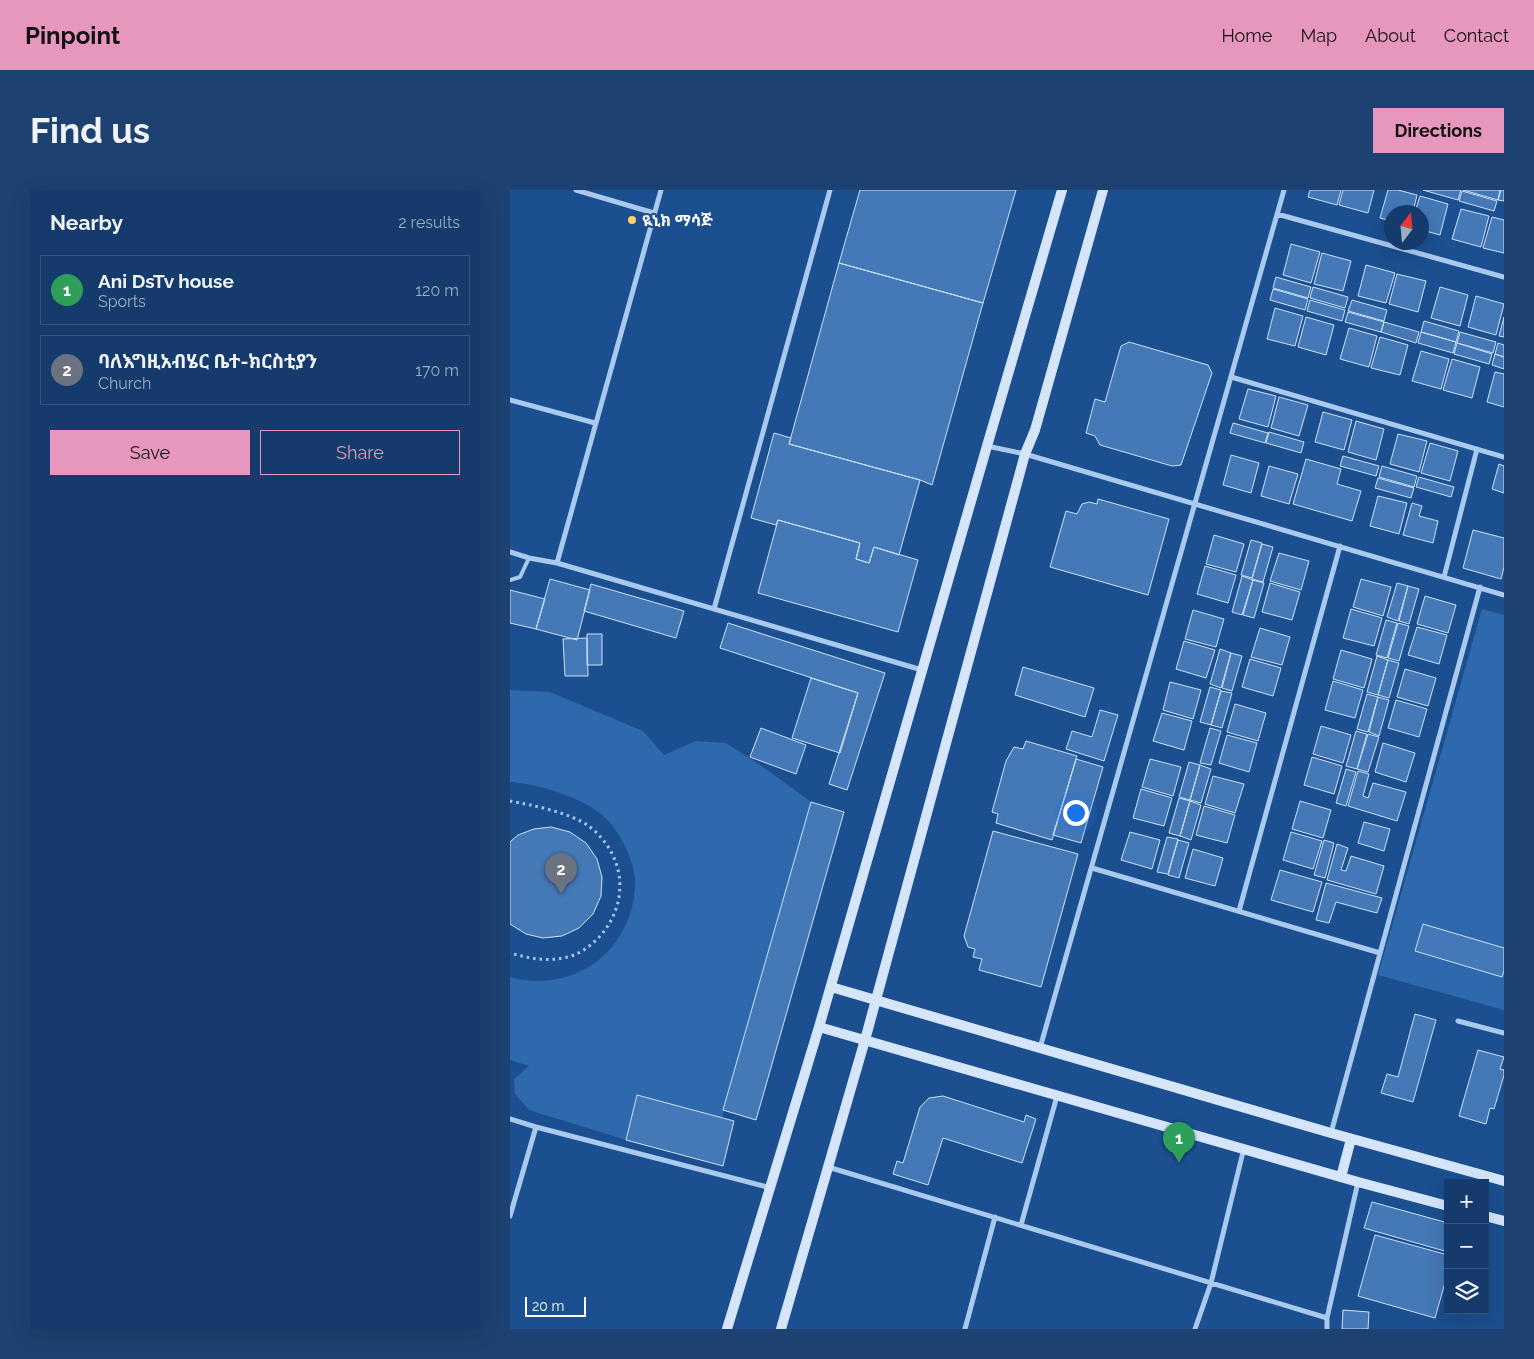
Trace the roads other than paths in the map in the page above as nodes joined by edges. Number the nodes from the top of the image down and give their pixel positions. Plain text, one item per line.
1 (576, 190) edge
2 (661, 190) edge
3 (830, 190) edge
4 (1062, 190) edge
5 (1104, 190) edge
6 (1284, 190) edge
7 (654, 213) junction
8 (1277, 214) junction
9 (1504, 277) edge
10 (1231, 377) junction
11 (510, 400) edge
12 (596, 424) junction
13 (986, 446) junction
14 (1477, 449) junction
15 (1025, 454) junction
16 (1504, 456) edge
17 (1195, 504) junction
18 (1340, 546) junction
19 (510, 552) edge
20 (529, 558) junction
21 (557, 563) junction
22 (1444, 577) junction
23 (510, 580) edge
24 (1480, 588) junction
25 (1504, 595) edge
26 (714, 609) junction
27 (922, 670) junction
28 (1092, 868) junction
29 (1239, 911) junction
30 (1380, 953) junction
31 (831, 987) junction
32 (875, 999) junction
33 (1458, 1021) dead end
34 (819, 1027) junction
35 (1504, 1033) edge
36 (865, 1040) junction
37 (1039, 1048) junction
38 (1057, 1096) junction
39 (510, 1119) edge
40 (536, 1127) junction
41 (1331, 1134) junction
42 (1351, 1139) junction
43 (1244, 1148) junction
44 (828, 1167) junction
45 (1341, 1176) junction
46 (1504, 1181) edge
47 (1358, 1182) junction
48 (770, 1188) junction
49 (1444, 1205) edge
50 (510, 1216) edge
51 (1489, 1217) edge
52 (995, 1218) junction
53 (1504, 1221) edge
54 (1021, 1225) junction
55 (1211, 1282) junction
56 (1327, 1318) junction
57 (728, 1329) edge
58 (781, 1329) edge
59 (965, 1329) edge
60 (1195, 1329) edge
61 (1327, 1329) edge

1 - 7 street
2 - 7 street
3 - 26 street
4 - 13 main road
5 - 15 main road
6 - 8 street
7 - 12 street
8 - 9 street
8 - 10 street
10 - 14 street
10 - 17 street
11 - 12 street
12 - 21 street
13 - 15 street
13 - 27 main road
14 - 16 street
14 - 22 street
15 - 17 street
15 - 32 main road
17 - 18 street
17 - 28 street
18 - 22 street
18 - 29 street
19 - 20 street
20 - 21 street
20 - 23 lane
21 - 26 street
22 - 24 street
24 - 25 street
24 - 30 street
26 - 27 street
27 - 31 main road
28 - 29 street
28 - 37 street
29 - 30 street
30 - 41 street
31 - 32 main road
31 - 34 main road
32 - 36 main road
32 - 37 main road
33 - 35 street
34 - 36 main road
34 - 48 main road
36 - 38 main road
36 - 44 main road
37 - 41 main road
38 - 43 main road
38 - 54 street
39 - 40 street
40 - 48 street
40 - 50 street
41 - 42 main road
42 - 45 main road
42 - 46 main road
43 - 45 main road
43 - 55 street
44 - 52 street
44 - 58 main road
45 - 47 main road
47 - 49 main road
47 - 56 street
48 - 57 main road
51 - 53 main road
52 - 54 street
52 - 59 street
54 - 55 street
55 - 56 street
55 - 60 street
56 - 61 street

